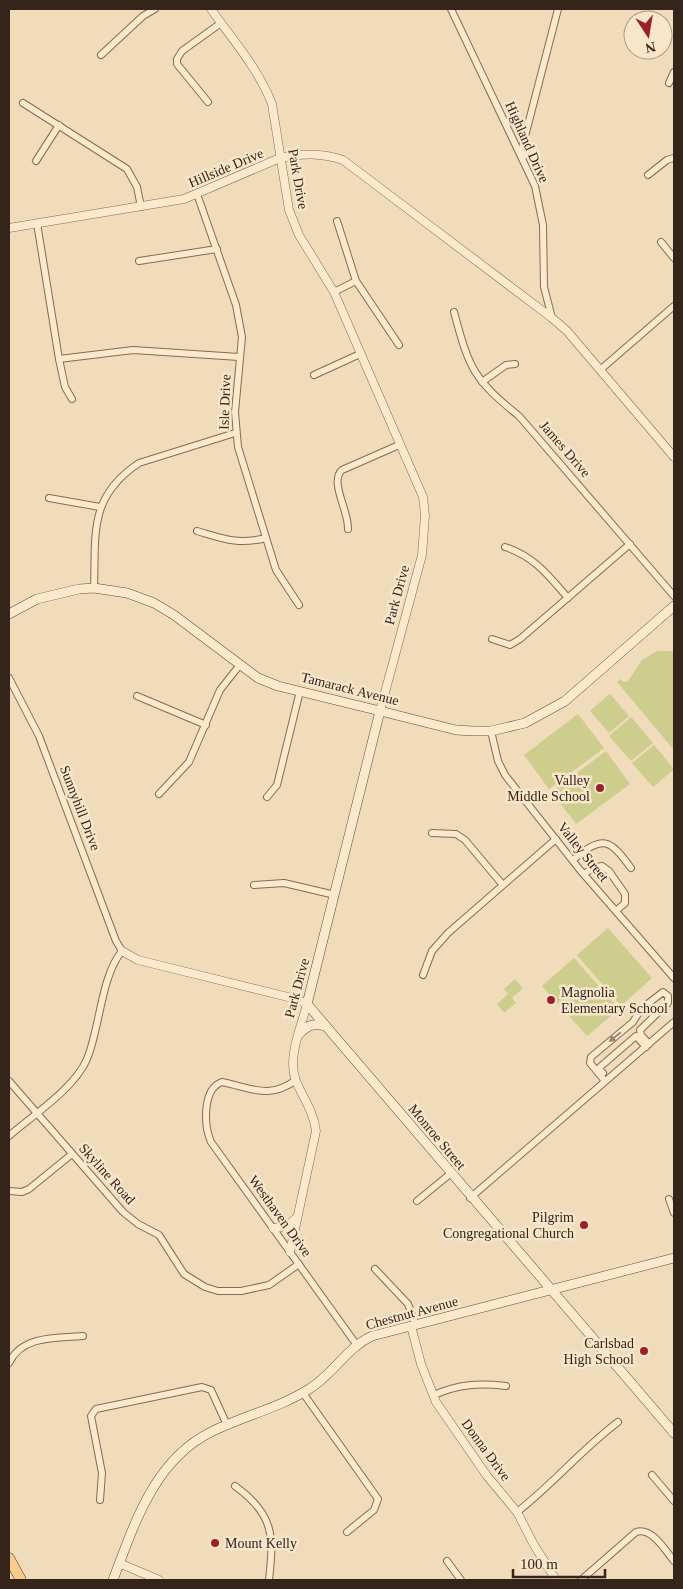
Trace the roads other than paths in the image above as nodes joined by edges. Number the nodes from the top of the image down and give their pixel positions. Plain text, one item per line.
1 (156, 9) edge
2 (211, 9) edge
3 (451, 9) edge
4 (558, 9) edge
5 (221, 23) junction
6 (101, 54) dead end
7 (674, 72) edge
8 (669, 83) dead end
9 (208, 102) dead end
10 (23, 103) dead end
11 (59, 125) junction
12 (280, 158) junction
13 (674, 158) edge
14 (36, 161) dead end
15 (524, 161) junction
16 (648, 175) dead end
17 (198, 194) junction
18 (140, 207) junction
19 (337, 221) dead end
20 (37, 223) junction
21 (9, 228) edge
22 (660, 242) dead end
23 (216, 249) junction
24 (674, 258) edge
25 (139, 261) dead end
26 (356, 281) junction
27 (334, 292) junction
28 (674, 306) edge
29 (454, 312) dead end
30 (552, 318) junction
31 (399, 345) dead end
32 (360, 354) junction
33 (239, 357) junction
34 (59, 359) junction
35 (515, 364) dead end
36 (600, 370) junction
37 (314, 375) dead end
38 (482, 382) junction
39 (72, 399) dead end
40 (235, 433) junction
41 (399, 445) junction
42 (674, 457) edge
43 (49, 498) dead end
44 (100, 507) junction
45 (348, 529) dead end
46 (197, 531) dead end
47 (266, 538) junction
48 (630, 544) junction
49 (505, 547) dead end
50 (94, 588) junction
51 (674, 596) edge
52 (568, 598) junction
53 (299, 605) dead end
54 (674, 606) edge
55 (9, 614) edge
56 (492, 640) dead end
57 (239, 666) junction
58 (9, 678) edge
59 (300, 691) junction
60 (137, 696) dead end
61 (380, 711) junction
62 (206, 725) junction
63 (491, 730) junction
64 (159, 794) dead end
65 (267, 797) dead end
66 (432, 833) dead end
67 (556, 838) junction
68 (572, 860) junction
69 (631, 868) dead end
70 (584, 874) junction
71 (502, 884) junction
72 (254, 885) dead end
73 (336, 895) junction
74 (616, 911) junction
75 (122, 951) junction
76 (423, 975) dead end
77 (674, 978) edge
78 (307, 1004) junction
79 (674, 1022) edge
80 (326, 1026) junction
81 (628, 1026) junction
82 (299, 1034) junction
83 (636, 1036) junction
84 (647, 1045) junction
85 (9, 1080) edge
86 (296, 1080) junction
87 (607, 1080) junction
88 (36, 1112) junction
89 (9, 1136) edge
90 (72, 1154) junction
91 (450, 1174) junction
92 (9, 1191) edge
93 (470, 1198) junction
94 (670, 1200) dead end
95 (417, 1201) dead end
96 (674, 1213) edge
97 (296, 1218) junction
98 (273, 1228) junction
99 (290, 1252) junction
100 (674, 1258) edge
101 (299, 1264) junction
102 (375, 1269) dead end
103 (552, 1290) junction
104 (413, 1325) junction
105 (83, 1336) dead end
106 (356, 1344) junction
107 (9, 1363) edge
108 (506, 1386) dead end
109 (302, 1393) junction
110 (434, 1395) junction
111 (618, 1422) dead end
112 (227, 1425) junction
113 (674, 1433) edge
114 (652, 1475) dead end
115 (236, 1486) dead end
116 (100, 1500) dead end
117 (674, 1500) edge
118 (517, 1512) junction
119 (347, 1532) dead end
120 (9, 1558) edge
121 (447, 1561) dead end
122 (674, 1561) edge
123 (119, 1563) junction
124 (21, 1580) edge
125 (113, 1580) edge
126 (159, 1580) edge
127 (268, 1580) edge
128 (461, 1580) edge
129 (556, 1580) edge
130 (581, 1580) edge

1 - 6 street
2 - 5 street, Park Drive
3 - 15 street, Highland Drive
4 - 15 street
5 - 9 street
5 - 12 street, Park Drive
7 - 8 street
10 - 11 street
11 - 14 street
11 - 18 street
12 - 17 street, Hillside Drive
12 - 27 street, Park Drive
12 - 30 street, Hillside Drive
13 - 16 street
15 - 30 street, Highland Drive
17 - 18 street, Hillside Drive
17 - 23 street, Isle Drive
18 - 20 street, Hillside Drive
19 - 26 street
20 - 21 street, Hillside Drive
20 - 34 street
22 - 24 street
23 - 25 street
23 - 33 street, Isle Drive
26 - 27 street
26 - 31 street
27 - 32 street, Park Drive
28 - 36 street
29 - 38 street, James Drive
30 - 36 street
32 - 37 street
32 - 41 street, Park Drive
33 - 34 street
33 - 40 street, Isle Drive
34 - 39 street
35 - 38 street
36 - 42 street
38 - 48 street, James Drive
40 - 44 street
40 - 47 street, Isle Drive
41 - 45 street
41 - 61 street, Park Drive
43 - 44 street
44 - 50 street
46 - 47 street
47 - 53 street, Isle Drive
48 - 51 street, James Drive
48 - 52 street
49 - 52 street
50 - 55 main road, Tamarack Avenue
50 - 57 main road, Tamarack Avenue
52 - 56 street
54 - 63 main road, Tamarack Avenue
57 - 59 main road, Tamarack Avenue
57 - 62 street
58 - 75 street, Sunnyhill Drive
59 - 61 main road, Tamarack Avenue
59 - 65 street
60 - 62 street
61 - 63 main road, Tamarack Avenue
61 - 73 main road, Park Drive
62 - 64 street
63 - 67 street, Valley Street
66 - 71 street
67 - 68 street, Valley Street
67 - 71 street
68 - 69 street
68 - 70 street, Valley Street
70 - 74 street, Valley Street
70 - 74 street
71 - 76 street
72 - 73 street
73 - 78 main road, Park Drive
74 - 77 street, Valley Street
75 - 78 street
75 - 88 street
78 - 80 main road, Monroe Street
78 - 82 street, Park Drive
79 - 84 street
80 - 82 main road
80 - 91 main road, Monroe Street
81 - 83 street
81 - 84 street
81 -> 87 street
82 - 86 street, Park Drive
83 - 84 street
83 - 87 street
84 - 87 street
85 - 88 street, Skyline Road
86 - 97 street, Park Drive
86 - 98 street, Westhaven Drive
87 - 93 street
88 - 89 street
88 - 90 street, Skyline Road
90 - 92 street
90 - 101 street, Skyline Road
91 - 93 main road, Monroe Street
91 - 95 street
93 - 103 main road, Monroe Street
94 - 96 street
97 - 98 street
97 - 99 street, Park Drive
98 - 99 street, Westhaven Drive
99 - 101 street, Westhaven Drive
100 - 103 main road, Chestnut Avenue
101 - 106 street, Westhaven Drive
102 - 104 street
103 - 104 main road, Chestnut Avenue
103 - 113 main road, Monroe Street
104 - 106 main road, Chestnut Avenue
104 - 110 street, Donna Drive
105 - 107 street
106 - 109 main road, Chestnut Avenue
108 - 110 street
109 - 112 main road, Chestnut Avenue
109 - 119 street
110 - 118 street, Donna Drive
111 - 118 street
112 - 116 street
112 - 123 main road, Chestnut Avenue
114 - 117 street
115 - 127 street
118 - 129 street, Donna Drive
120 - 124 main road
121 - 128 street
122 - 130 street
123 - 125 main road, Chestnut Avenue
123 - 126 street

